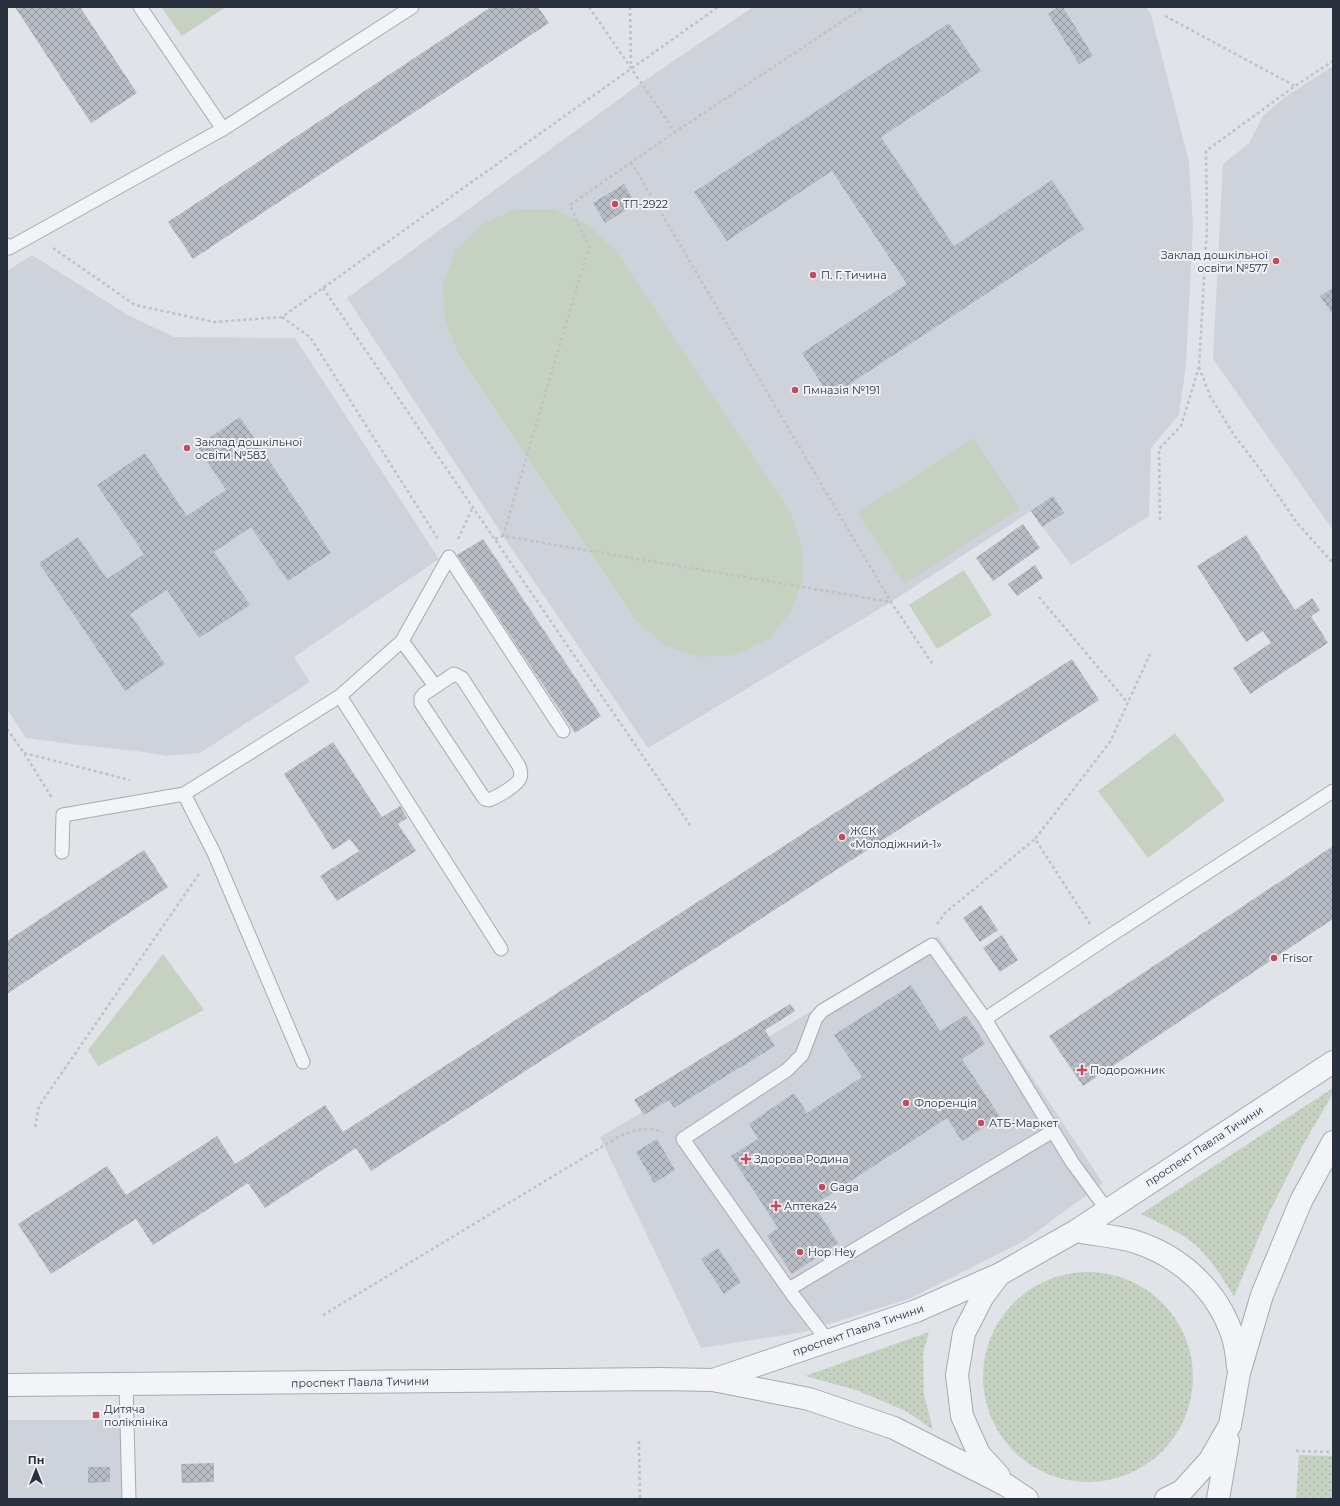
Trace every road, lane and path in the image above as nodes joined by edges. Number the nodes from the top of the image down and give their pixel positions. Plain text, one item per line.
1 (140, 7) edge
2 (412, 7) edge
3 (589, 7) edge
4 (630, 7) edge
5 (718, 7) edge
6 (864, 7) edge
7 (1165, 16) dead end
8 (1333, 61) edge
9 (631, 69) junction
10 (1295, 86) junction
11 (223, 129) junction
12 (676, 132) junction
13 (631, 162) junction
14 (33, 234) junction
15 (7, 245) edge
16 (323, 288) junction
17 (282, 316) junction
18 (1199, 367) junction
19 (473, 507) junction
20 (1160, 520) dead end
21 (503, 536) junction
22 (495, 539) junction
23 (449, 557) junction
24 (1333, 563) edge
25 (1039, 597) dead end
26 (891, 602) junction
27 (402, 641) junction
28 (1150, 654) dead end
29 (934, 666) dead end
30 (435, 686) junction
31 (340, 696) junction
32 (1128, 703) junction
33 (7, 729) edge
34 (563, 731) dead end
35 (24, 753) junction
36 (131, 780) dead end
37 (1333, 791) edge
38 (184, 794) junction
39 (63, 815) junction
40 (690, 824) dead end
41 (1035, 840) junction
42 (62, 852) dead end
43 (214, 852) junction
44 (1102, 941) junction
45 (932, 945) junction
46 (501, 948) dead end
47 (985, 1019) junction
48 (303, 1062) dead end
49 (1333, 1062) edge
50 (35, 1127) dead end
51 (1053, 1131) junction
52 (683, 1139) junction
53 (1333, 1142) edge
54 (1107, 1210) junction
55 (1076, 1231) junction
56 (1000, 1274) junction
57 (789, 1289) junction
58 (323, 1315) dead end
59 (828, 1341) junction
60 (1239, 1373) junction
61 (713, 1380) junction
62 (126, 1384) junction
63 (7, 1385) edge
64 (1230, 1425) junction
65 (639, 1441) dead end
66 (1296, 1451) dead end
67 (1333, 1452) edge
68 (1006, 1485) junction
69 (129, 1499) edge
70 (640, 1499) edge
71 (1027, 1499) edge
72 (1166, 1499) edge
73 (1218, 1499) edge

1 - 11 lane
2 - 11 lane
3 - 9 path
4 - 9 path
5 - 9 path
6 - 12 path
7 - 10 path
8 - 10 path
9 - 12 path
9 - 16 path
10 - 18 path
11 - 14 lane
12 - 13 path
13 - 21 path
13 - 26 path
14 - 15 lane
14 - 17 path
16 - 17 path
16 - 19 path
17 - 23 path
18 - 20 path
18 - 24 path
19 - 22 path
19 - 23 path
21 - 22 path
21 - 26 path
22 - 40 path
23 - 27 lane
23 - 34 lane
25 - 32 path
26 - 29 path
27 - 30 lane
27 - 31 lane
28 - 32 path
30 - 30 lane
31 - 38 lane
31 - 46 lane
32 - 41 path
33 - 35 path
35 - 36 path
35 - 39 path
37 - 44 lane
38 - 39 lane
38 - 43 lane
39 - 42 lane
41 - 44 path
41 - 45 path
43 - 48 lane
43 - 50 path
44 - 47 lane
45 - 47 lane
45 - 52 lane
47 - 51 lane
49 - 54 street, проспект Павла Тичини
51 - 54 lane
51 - 57 lane
52 - 57 lane
52 - 58 path
53 - 60 street
54 - 55 street, проспект Павла Тичини
55 - 56 street, проспект Павла Тичини
55 - 60 street
56 - 59 street, проспект Павла Тичини
56 - 68 street, проспект Павла Тичини
57 - 59 lane
59 - 61 street, проспект Павла Тичини
60 - 64 street
61 - 62 street, проспект Павла Тичини
61 - 68 street, проспект Павла Тичини
62 - 63 street, проспект Павла Тичини
62 - 69 lane
64 - 72 street
64 - 73 street
65 - 70 path
66 - 67 path
68 - 71 street, проспект Павла Тичини

